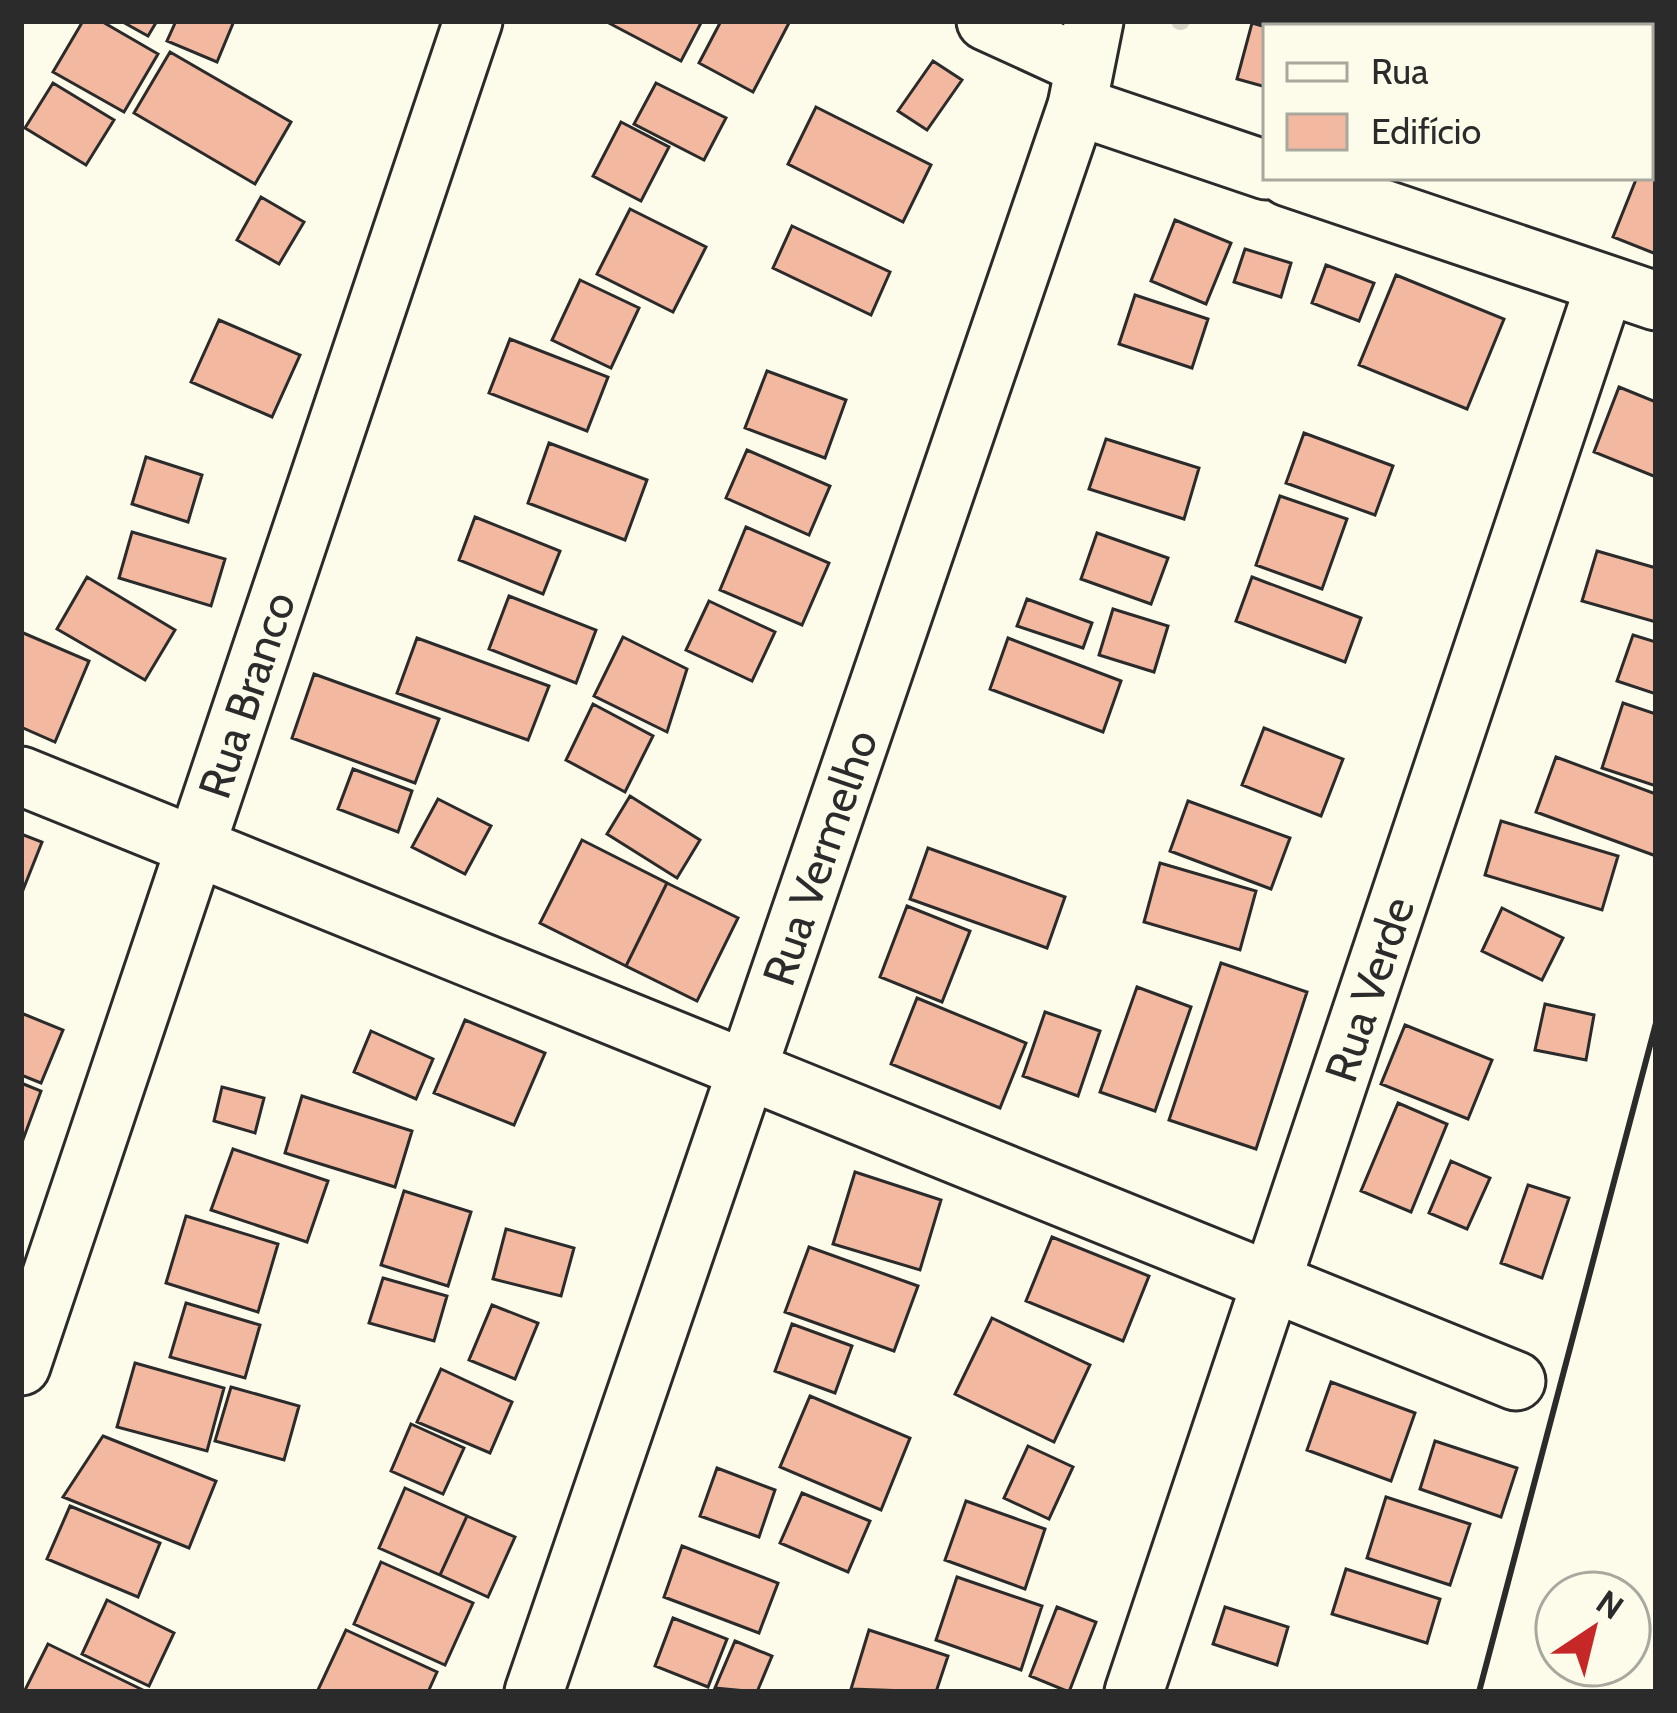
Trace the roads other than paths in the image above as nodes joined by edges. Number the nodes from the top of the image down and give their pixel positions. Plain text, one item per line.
1 (473, 21) edge
2 (986, 21) edge
3 (1084, 64) edge
4 (1263, 168) edge
5 (1297, 180) edge
6 (1631, 293) edge
7 (21, 776) edge
8 (196, 844) junction
9 (750, 1069) junction
10 (1272, 1281) junction
11 (21, 1366) edge
12 (1516, 1381) dead end
13 (535, 1692) edge
14 (1134, 1692) edge

1 - 8 street, Rua Branco
2 - 3 street
3 - 4 street
3 - 9 street, Rua Vermelho
5 - 6 street
6 - 10 street, Rua Verde
7 - 8 street
8 - 9 street
8 - 11 street, Rua Branco
9 - 10 street
9 - 13 street, Rua Vermelho
10 - 12 street
10 - 14 street, Rua Verde

